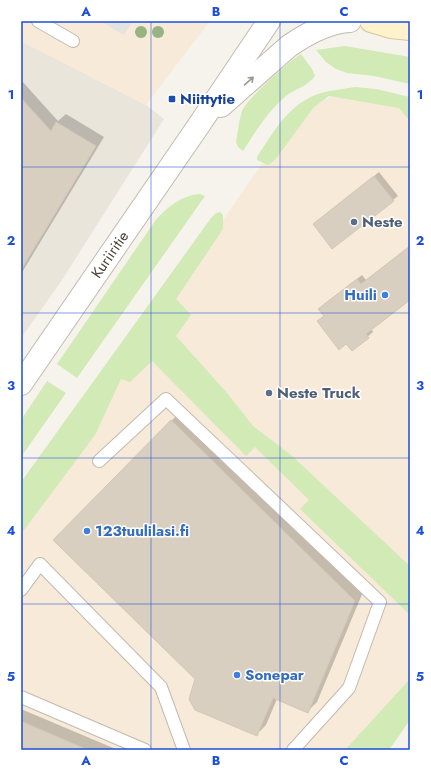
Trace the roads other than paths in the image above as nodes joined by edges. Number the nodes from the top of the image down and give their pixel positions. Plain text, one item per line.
1 (38, 21) edge
2 (269, 21) edge
3 (350, 21) edge
4 (371, 21) edge
5 (410, 29) edge
6 (73, 41) dead end
7 (199, 125) junction
8 (21, 384) edge
9 (99, 461) dead end
10 (21, 590) edge
11 (21, 697) edge
12 (144, 750) edge
13 (184, 750) edge
14 (293, 750) edge

1 - 6 lane
2 - 7 street, Kuriiritie
7 -> 3 street, Kuriiritie
4 - 5 main road
7 - 8 street, Kuriiritie
9 - 14 lane
10 - 13 lane
11 - 12 lane

